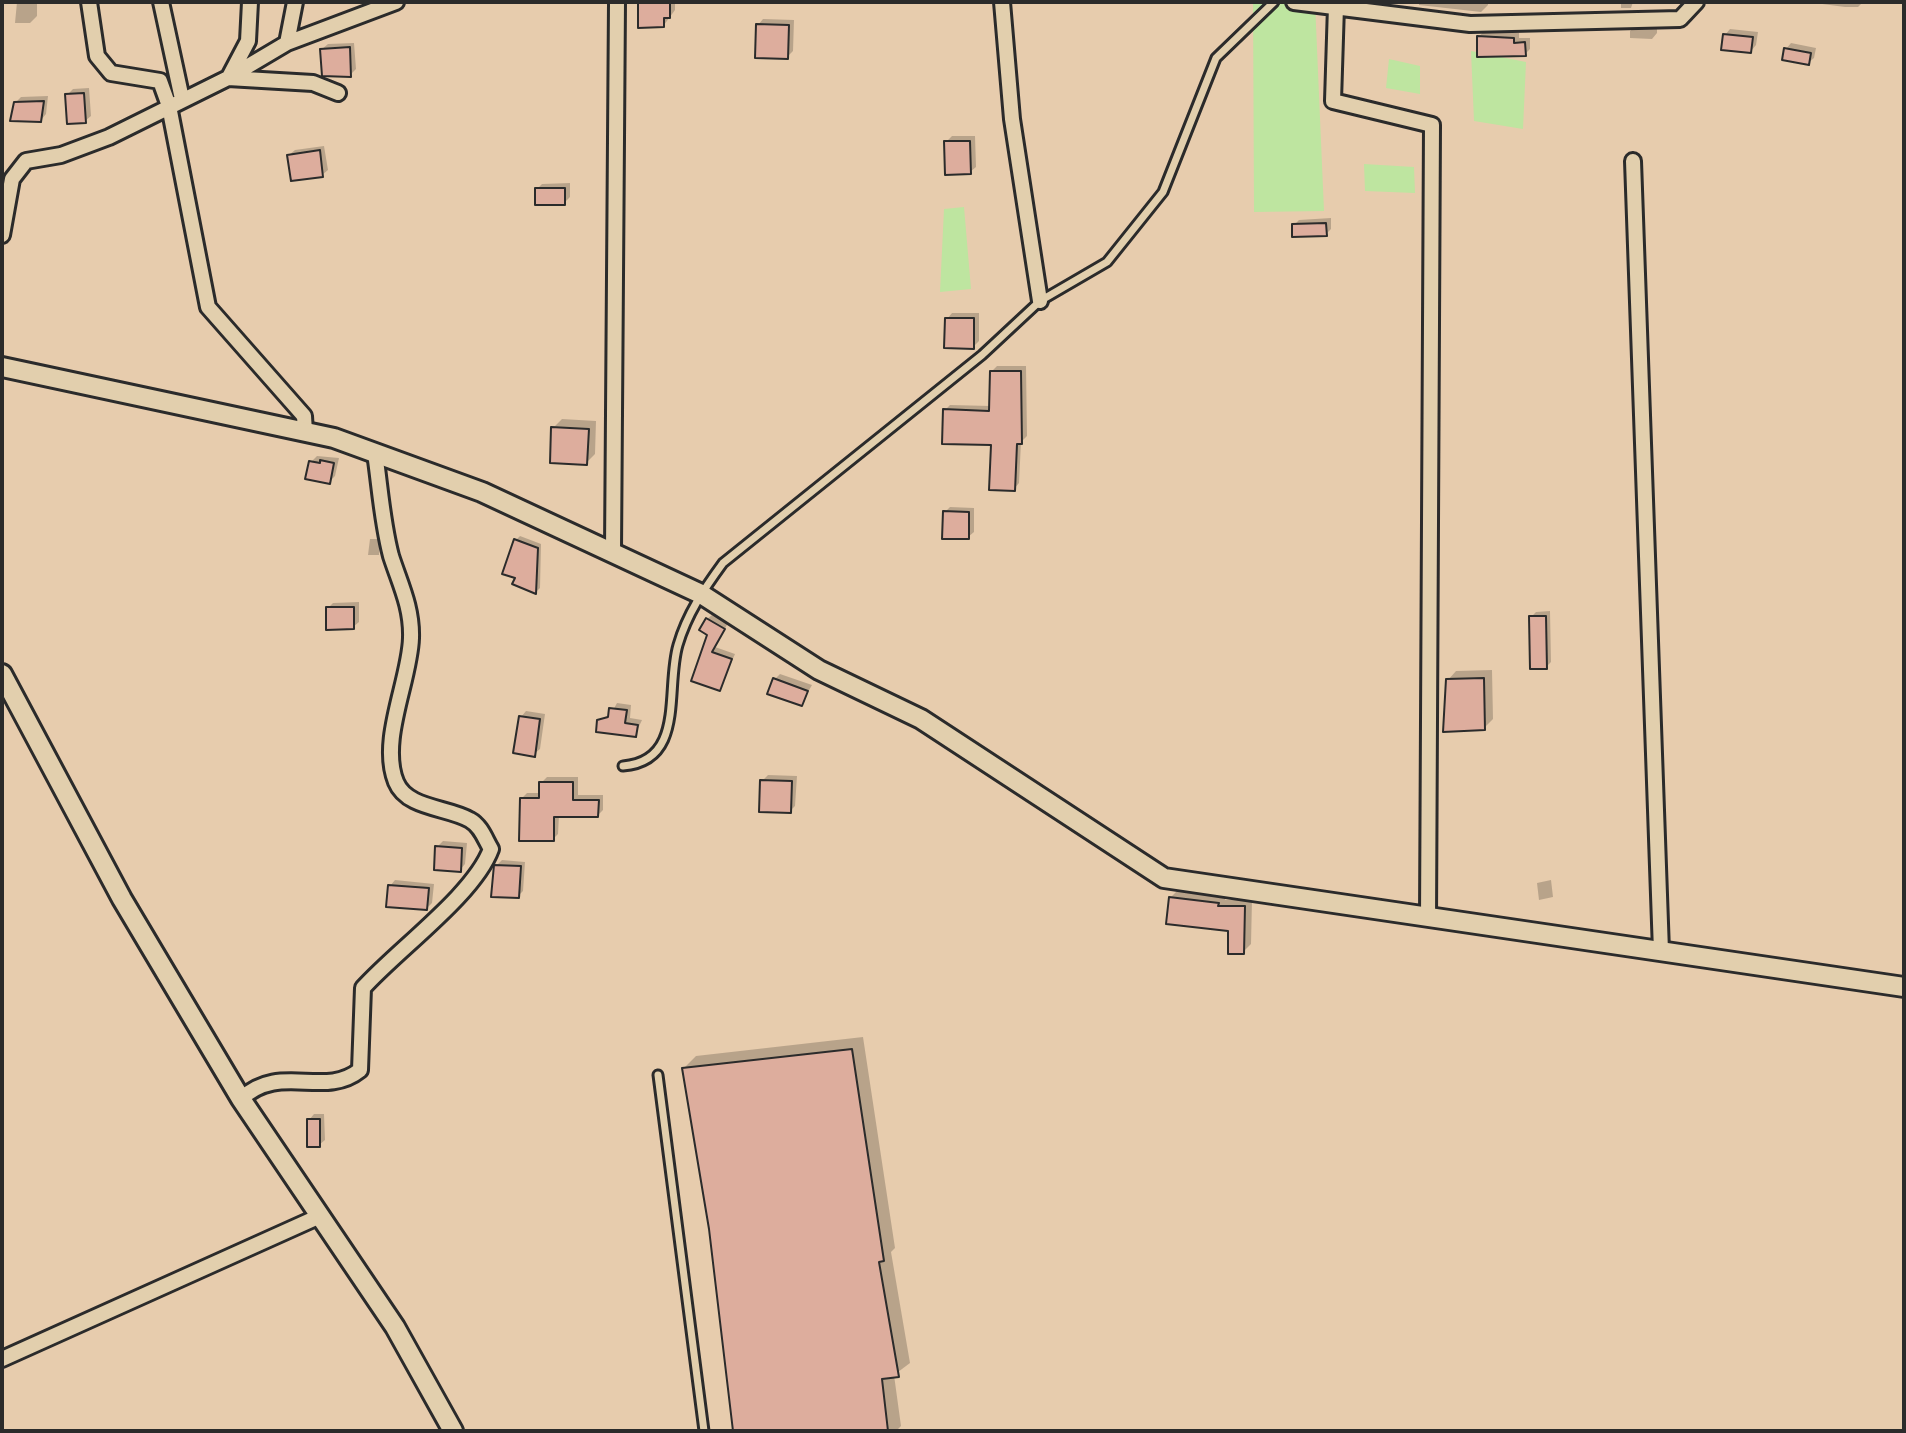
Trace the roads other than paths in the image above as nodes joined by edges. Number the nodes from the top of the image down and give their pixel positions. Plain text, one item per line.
1 (89, 2) edge
2 (161, 2) edge
3 (250, 2) edge
4 (295, 2) edge
5 (396, 2) edge
6 (617, 2) edge
7 (1002, 2) edge
8 (1274, 2) edge
9 (1294, 2) edge
10 (1696, 2) edge
11 (1336, 6) junction
12 (287, 43) junction
13 (228, 78) junction
14 (338, 93) dead end
15 (175, 103) junction
16 (1633, 161) dead end
17 (2, 235) edge
18 (1040, 301) junction
19 (2, 367) edge
20 (305, 432) junction
21 (375, 453) junction
22 (613, 550) junction
23 (701, 594) junction
24 (2, 674) edge
25 (623, 766) dead end
26 (1428, 917) junction
27 (1661, 951) junction
28 (1904, 987) edge
29 (658, 1075) dead end
30 (241, 1099) junction
31 (320, 1216) junction
32 (2, 1359) edge
33 (453, 1431) edge
34 (704, 1431) edge

1 - 15 street
2 - 15 street
3 - 13 street
4 - 12 street
5 - 12 street
6 - 22 street
7 - 18 street
8 - 18 lane
9 - 11 street
10 - 11 street
11 - 26 street
12 - 13 street
13 - 14 street
13 - 15 street
15 - 17 street
15 - 20 street
16 - 27 street
18 - 23 lane
19 - 20 street
20 - 21 street
21 - 22 street
21 - 30 street
22 - 23 street
23 - 25 lane
23 - 26 street
24 - 30 street
26 - 27 street
27 - 28 street
29 - 34 lane
30 - 31 street
31 - 32 street
31 - 33 street

